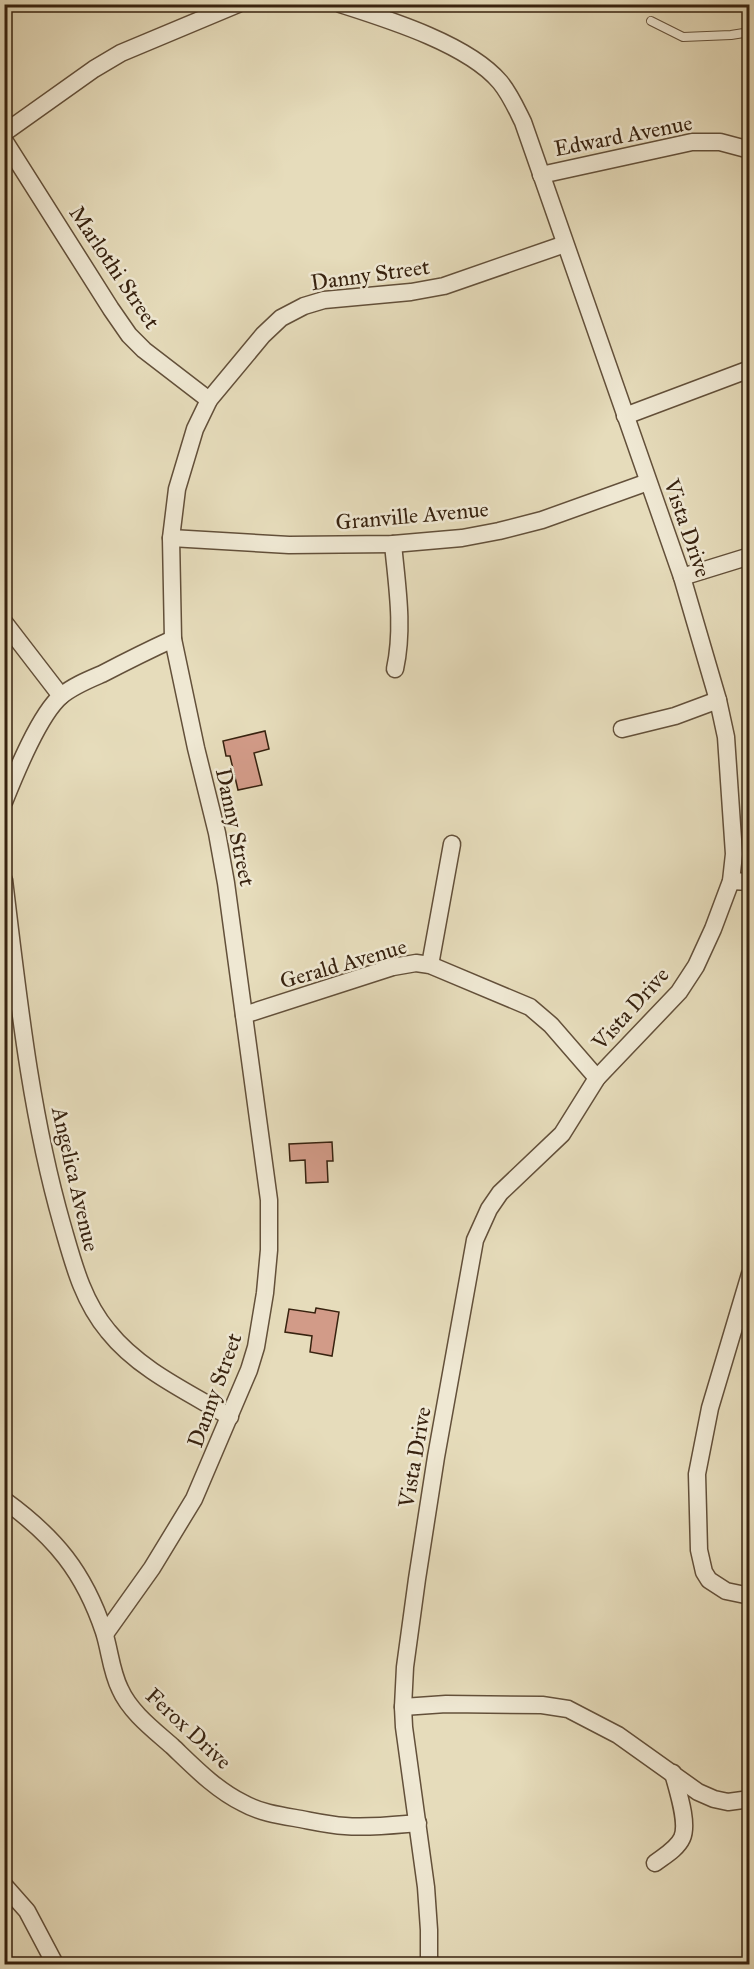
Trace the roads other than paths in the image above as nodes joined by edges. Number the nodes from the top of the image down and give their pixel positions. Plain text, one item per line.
1 (238, 4) edge
2 (340, 4) edge
3 (651, 21) dead end
4 (750, 32) edge
5 (4, 132) edge
6 (4, 140) edge
7 (750, 150) edge
8 (541, 175) junction
9 (565, 244) junction
10 (750, 369) edge
11 (209, 400) junction
12 (626, 416) junction
13 (648, 482) junction
14 (171, 537) junction
15 (393, 544) junction
16 (750, 556) edge
17 (682, 577) junction
18 (4, 622) edge
19 (172, 639) junction
20 (395, 669) dead end
21 (61, 696) junction
22 (718, 700) junction
23 (622, 729) dead end
24 (4, 802) edge
25 (452, 844) dead end
26 (4, 880) edge
27 (730, 881) junction
28 (750, 882) edge
29 (430, 965) junction
30 (243, 1015) junction
31 (597, 1078) junction
32 (750, 1274) edge
33 (230, 1417) junction
34 (4, 1500) edge
35 (750, 1596) edge
36 (105, 1634) junction
37 (403, 1707) junction
38 (674, 1773) junction
39 (750, 1799) edge
40 (418, 1823) junction
41 (655, 1863) dead end
42 (4, 1886) edge
43 (55, 1965) edge
44 (429, 1965) edge

1 - 5 street
2 - 8 street, Vista Drive
3 - 4 lane
6 - 11 street, Marlothi Street
7 - 8 street, Edward Avenue
8 - 9 street, Vista Drive
9 - 11 street, Danny Street
9 - 12 street, Vista Drive
10 - 12 street
11 - 14 street, Danny Street
12 - 13 street, Vista Drive
13 - 15 street, Granville Avenue
13 - 17 street, Vista Drive
14 - 15 street, Granville Avenue
14 - 19 street, Danny Street
15 - 20 street
16 - 17 street
17 - 22 street, Vista Drive
18 - 21 street
19 - 21 street
19 - 30 street, Danny Street
21 - 24 street
22 - 23 street
22 - 27 street, Vista Drive
25 - 29 street
26 - 33 street, Angelica Avenue
27 - 28 street
27 - 31 street, Vista Drive
29 - 30 street, Gerald Avenue
29 - 31 street, Gerald Avenue
30 - 33 street, Danny Street
31 - 37 street, Vista Drive
32 - 35 street
33 - 36 street, Danny Street
34 - 36 street, Ferox Drive
36 - 40 street, Ferox Drive
37 - 38 street
37 - 40 street, Vista Drive
38 - 39 street
38 - 41 street
40 - 44 street, Vista Drive
42 - 43 street

